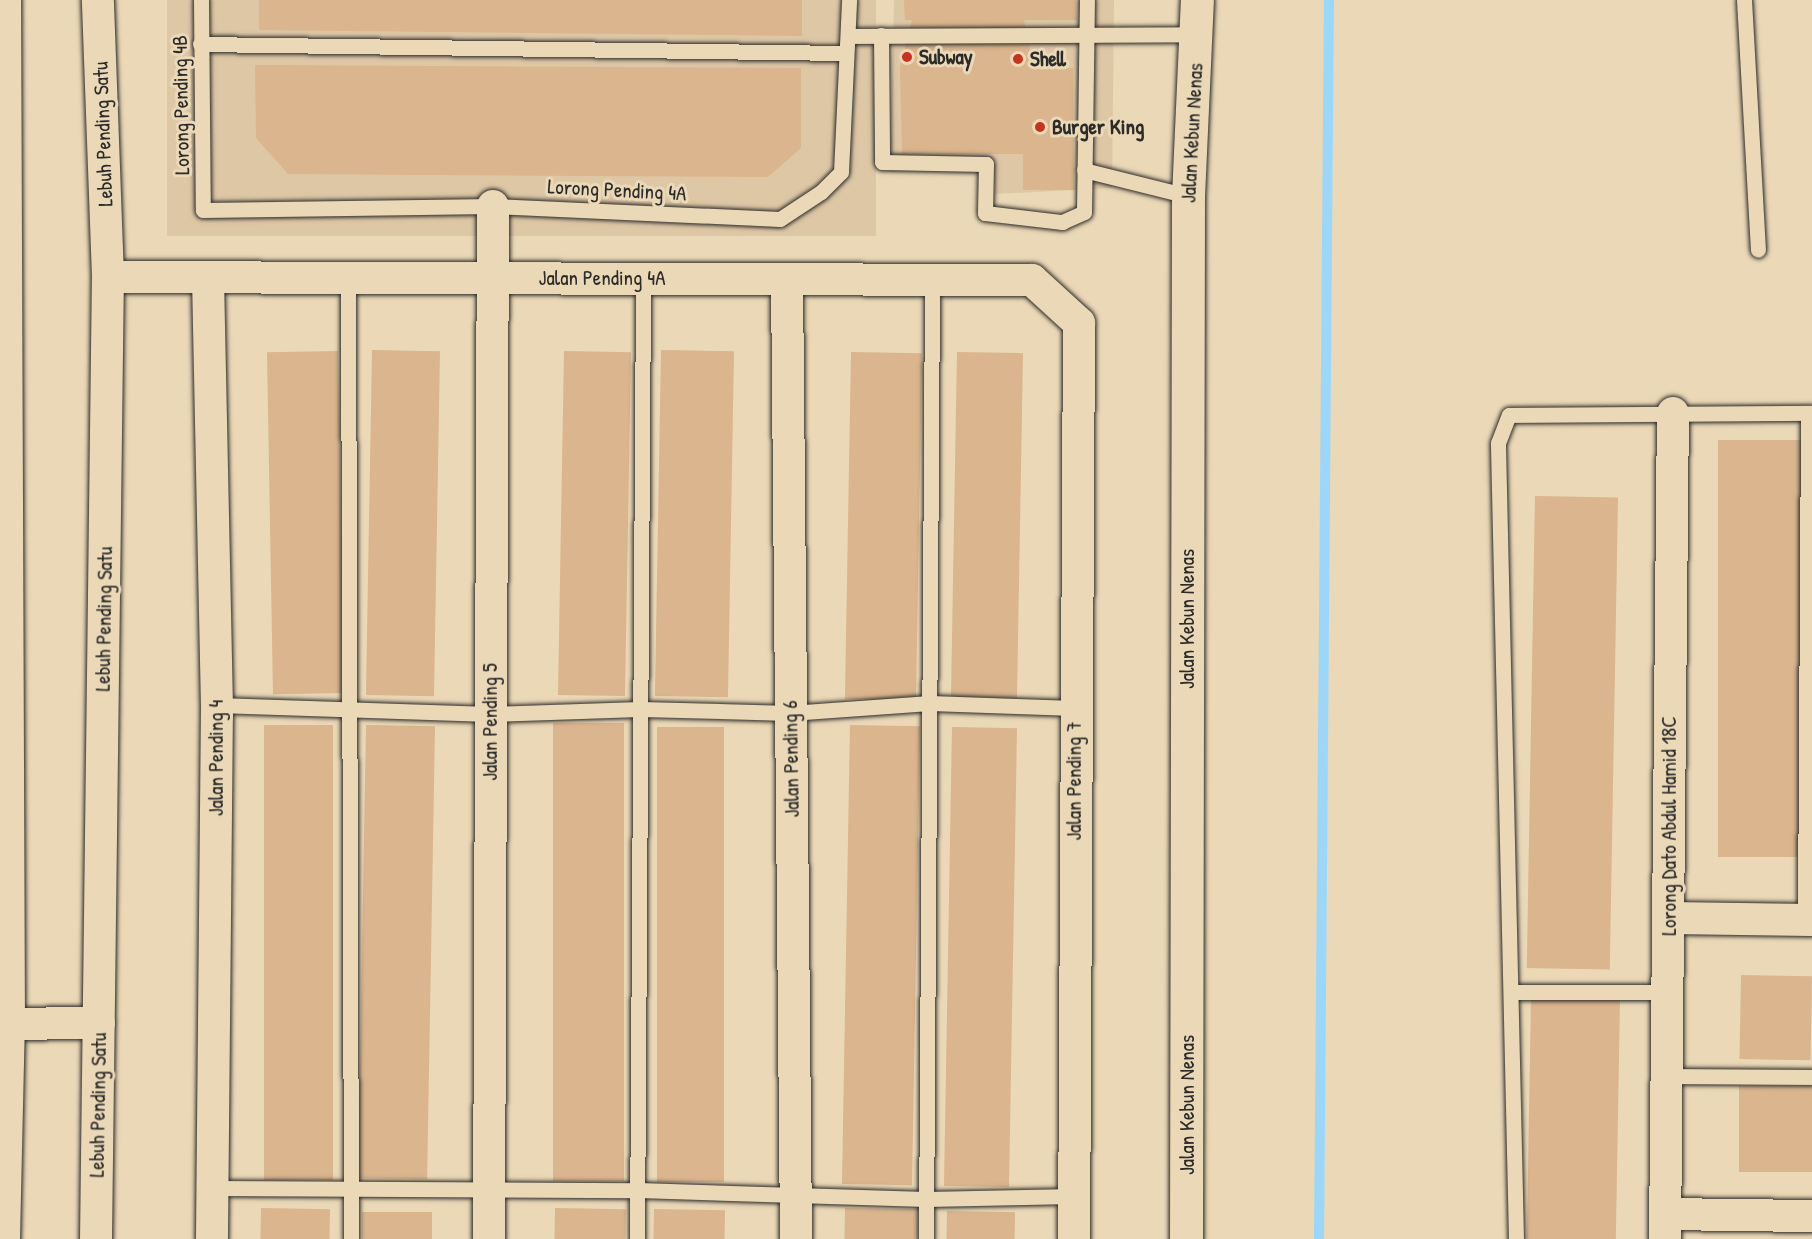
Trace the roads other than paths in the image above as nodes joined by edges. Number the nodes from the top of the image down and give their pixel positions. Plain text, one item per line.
1 (5, 0) edge
2 (98, 0) edge
3 (201, 0) edge
4 (849, 0) edge
5 (1087, 0) edge
6 (1197, 0) edge
7 (1743, 0) edge
8 (1087, 33) junction
9 (1198, 34) junction
10 (882, 35) junction
11 (848, 36) junction
12 (200, 44) junction
13 (844, 53) junction
14 (1084, 170) junction
15 (1188, 196) junction
16 (493, 206) junction
17 (203, 210) joint
18 (1758, 250) dead end
19 (108, 277) junction
20 (208, 278) junction
21 (348, 278) junction
22 (493, 278) junction
23 (643, 279) junction
24 (787, 279) junction
25 (932, 279) junction
26 (1079, 323) joint
27 (1672, 413) junction
28 (1810, 413) edge
29 (930, 703) junction
30 (217, 705) junction
31 (1074, 708) junction
32 (349, 709) junction
33 (640, 709) junction
34 (790, 713) junction
35 (490, 714) junction
36 (1668, 918) junction
37 (1809, 920) edge
38 (1513, 992) junction
39 (1668, 992) junction
40 (99, 1023) junction
41 (5, 1024) edge
42 (1667, 1076) junction
43 (1812, 1077) edge
44 (213, 1188) junction
45 (638, 1190) junction
46 (489, 1191) junction
47 (351, 1192) junction
48 (3, 1194) edge
49 (1074, 1196) junction
50 (796, 1197) junction
51 (926, 1199) junction
52 (1812, 1216) edge
53 (1665, 1227) edge
54 (4, 1239) edge
55 (96, 1239) edge
56 (212, 1239) edge
57 (351, 1239) edge
58 (489, 1239) edge
59 (637, 1239) edge
60 (796, 1239) edge
61 (926, 1239) edge
62 (1074, 1239) edge
63 (1186, 1239) edge
64 (1516, 1239) edge

1 - 41 street
2 - 19 street, Lebuh Pending Satu
3 - 12 lane, Lorong Pending 4B
4 - 11 lane, Lorong Pending 4A
5 - 8 lane
6 - 9 street, Jalan Kebun Nenas
7 - 18 lane
8 - 9 lane
8 - 10 lane
8 - 14 lane
9 - 15 street, Jalan Kebun Nenas
10 - 11 lane
10 - 14 lane
11 - 13 lane, Lorong Pending 4A
12 - 13 lane
12 - 17 lane, Lorong Pending 4B
13 - 16 lane, Lorong Pending 4A
14 - 15 lane
15 - 63 street, Jalan Kebun Nenas
16 - 17 lane, Lorong Pending 4A
16 - 22 street, Jalan Pending 5
19 - 20 street, Jalan Pending 4A
19 - 40 street, Lebuh Pending Satu
20 - 21 street, Jalan Pending 4A
20 - 30 street, Jalan Pending 4
21 - 22 street, Jalan Pending 4A
21 - 32 lane
22 - 23 street, Jalan Pending 4A
22 - 35 street, Jalan Pending 5
23 - 24 street, Jalan Pending 4A
23 - 33 lane
24 - 25 street, Jalan Pending 4A
24 - 34 street, Jalan Pending 6
25 - 26 street, Jalan Pending 4A
25 - 29 lane
26 - 31 street, Jalan Pending 7
27 - 28 lane
27 - 36 street, Lorong Dato Abdul Hamid 18C
27 - 38 lane
28 - 37 lane
29 - 31 lane
29 - 34 lane
29 - 51 lane
30 - 32 lane
30 - 44 street, Jalan Pending 4
31 - 49 street, Jalan Pending 7
32 - 35 lane
32 - 47 lane
33 - 34 lane
33 - 35 lane
33 - 45 lane
34 - 50 street, Jalan Pending 6
35 - 46 street, Jalan Pending 5
36 - 37 street
36 - 39 street, Lorong Dato Abdul Hamid 18C
38 - 39 lane
38 - 64 lane
39 - 42 street, Lorong Dato Abdul Hamid 18C
40 - 41 street
40 - 55 street, Lebuh Pending Satu
41 - 48 street
42 - 43 lane
42 - 53 street, Lorong Dato Abdul Hamid 18C
44 - 47 lane
44 - 56 street, Jalan Pending 4
45 - 46 lane
45 - 50 lane
45 - 59 lane
46 - 47 lane
46 - 58 street, Jalan Pending 5
47 - 57 lane
48 - 54 street
49 - 51 lane
49 - 62 street, Jalan Pending 7
50 - 51 lane
50 - 60 street, Jalan Pending 6
51 - 61 lane
52 - 53 street

